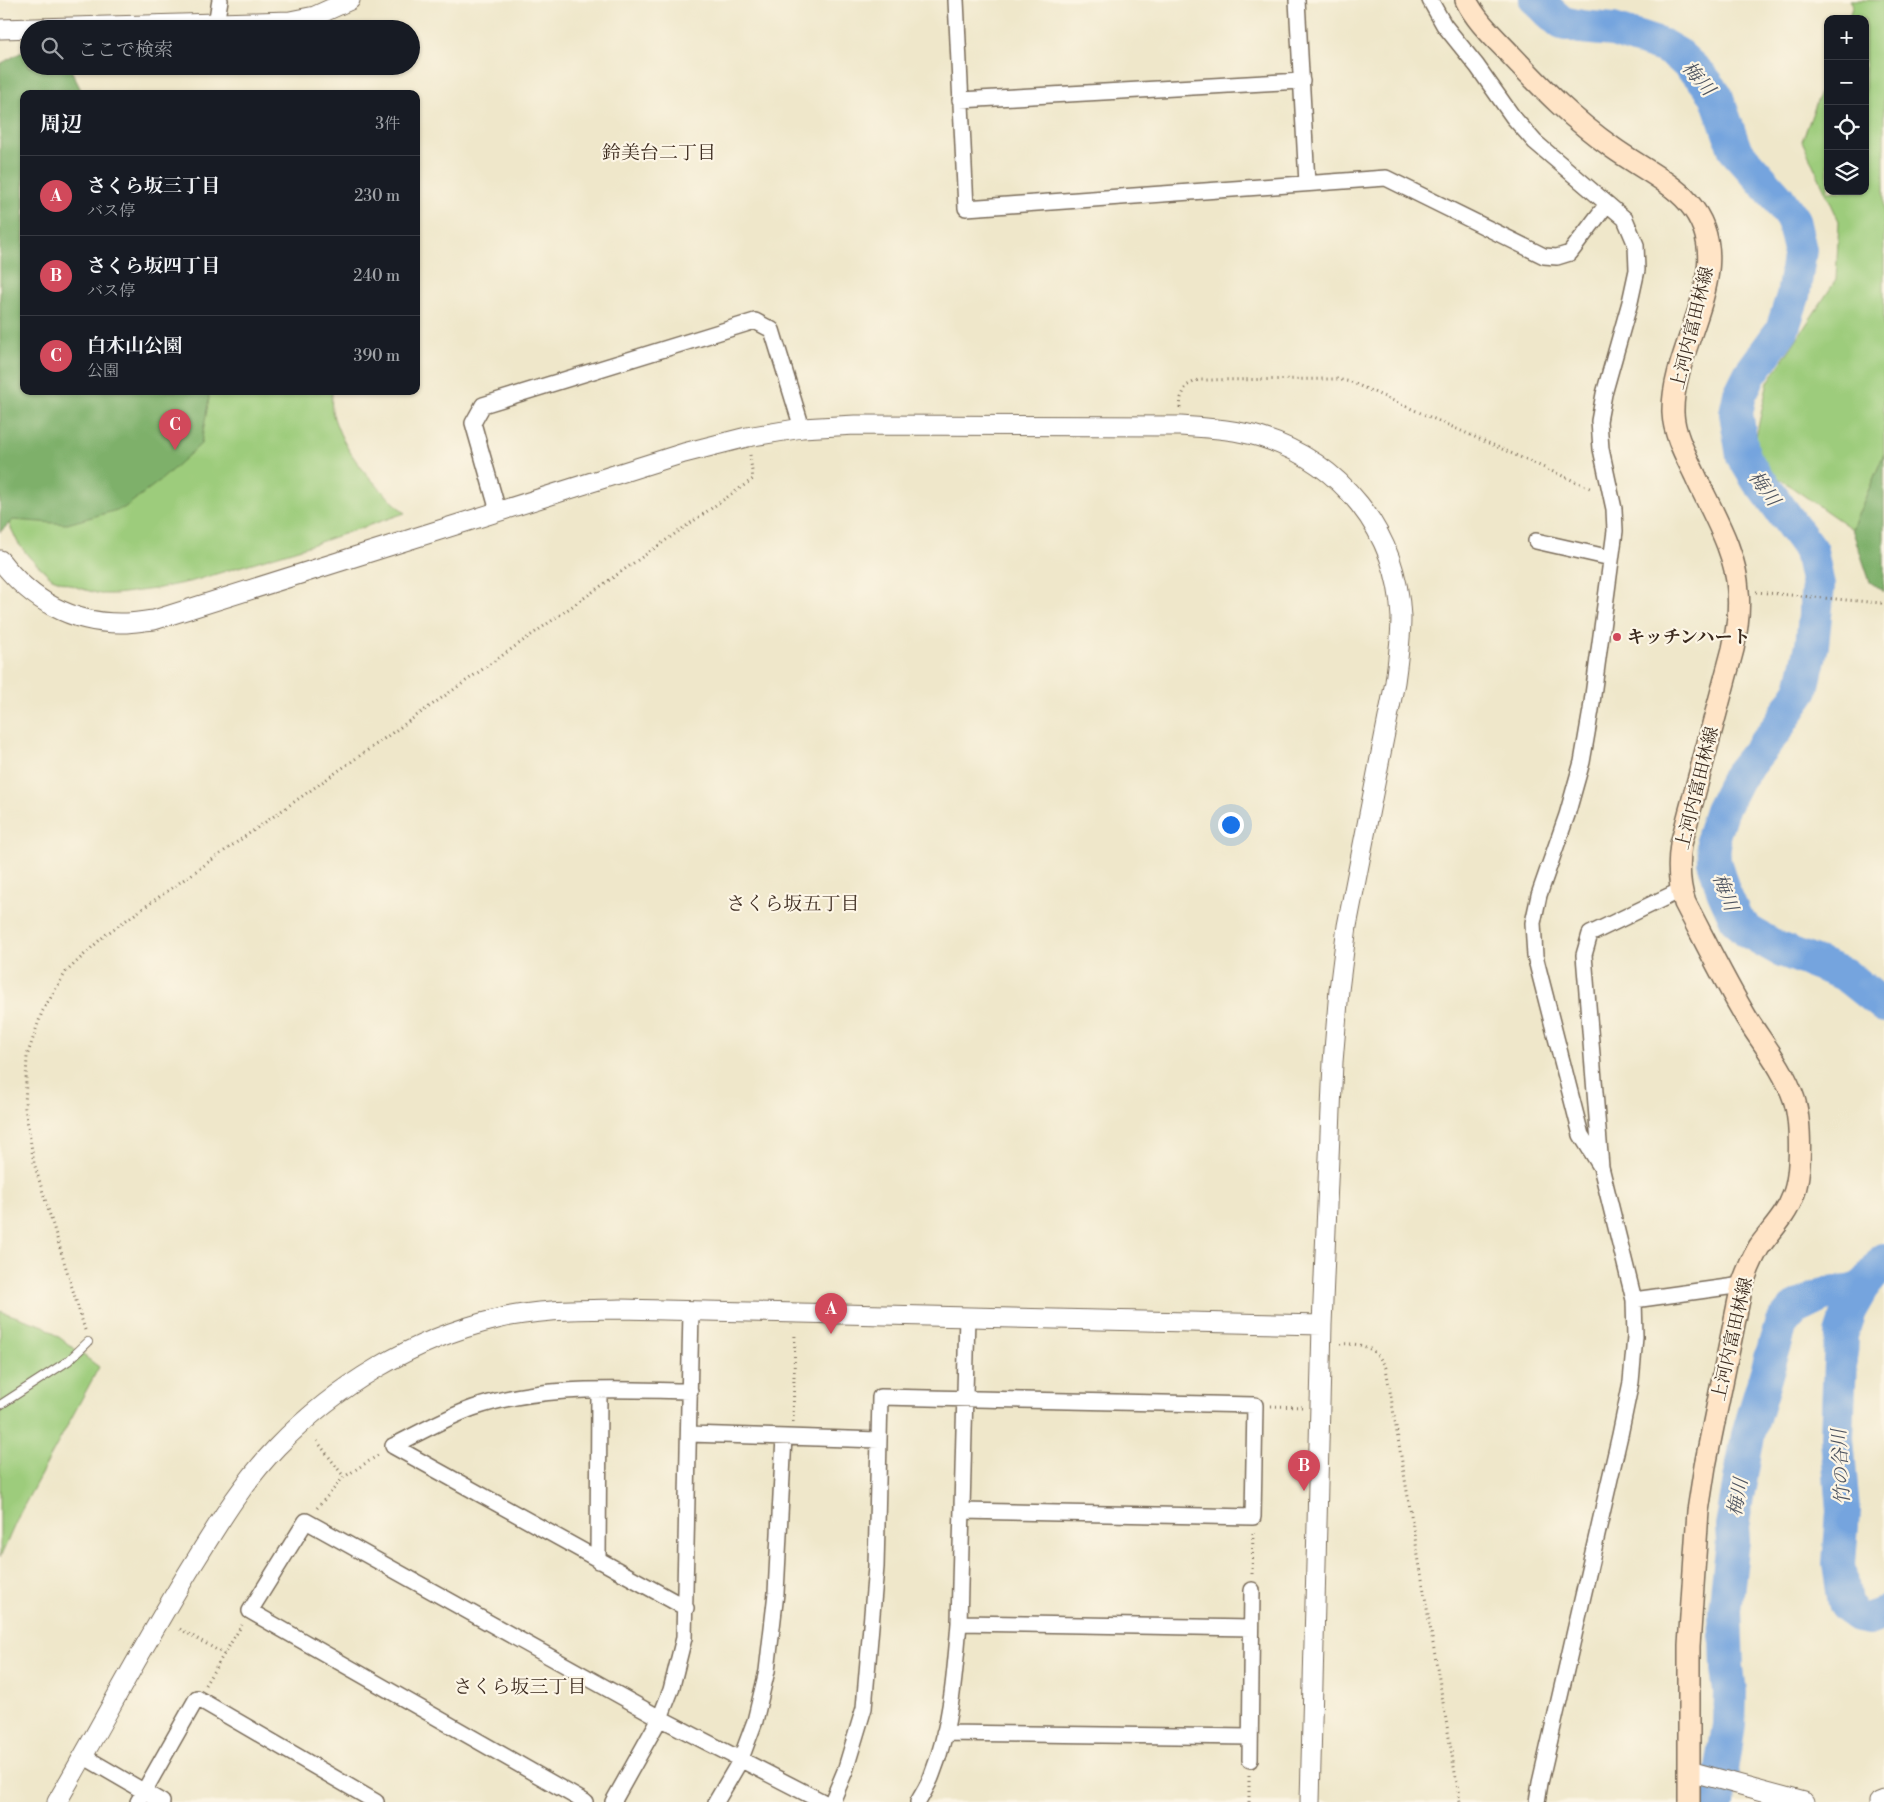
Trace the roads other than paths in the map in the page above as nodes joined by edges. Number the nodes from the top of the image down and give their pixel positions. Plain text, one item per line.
1 (220, 0) edge
2 (350, 0) edge
3 (956, 0) edge
4 (1297, 0) edge
5 (1430, 0) edge
6 (1466, 0) edge
7 (217, 20) edge
8 (295, 20) edge
9 (0, 29) edge
10 (20, 29) edge
11 (1302, 81) junction
12 (960, 100) junction
13 (1306, 183) junction
14 (1607, 204) junction
15 (802, 428) junction
16 (498, 511) junction
17 (1536, 541) dead end
18 (1611, 558) junction
19 (0, 560) edge
20 (1680, 890) junction
21 (1601, 1167) junction
22 (1742, 1285) junction
23 (1634, 1300) junction
24 (691, 1311) junction
25 (967, 1316) junction
26 (1322, 1325) junction
27 (88, 1342) road end
28 (599, 1390) junction
29 (690, 1391) junction
30 (965, 1400) junction
31 (0, 1405) edge
32 (689, 1434) junction
33 (788, 1437) junction
34 (879, 1440) junction
35 (962, 1510) junction
36 (598, 1561) junction
37 (1252, 1590) road end
38 (686, 1608) junction
39 (959, 1623) junction
40 (1251, 1628) junction
41 (660, 1718) junction
42 (944, 1733) junction
43 (1250, 1737) junction
44 (83, 1756) junction
45 (740, 1760) junction
46 (1250, 1760) road end
47 (1689, 1771) junction
48 (141, 1797) edge
49 (1884, 1800) edge
50 (57, 1802) edge
51 (162, 1802) edge
52 (376, 1802) edge
53 (585, 1802) edge
54 (613, 1802) edge
55 (716, 1802) edge
56 (823, 1802) edge
57 (832, 1802) edge
58 (918, 1802) edge
59 (1310, 1802) edge
60 (1537, 1802) edge
61 (1689, 1802) edge
62 (1804, 1802) edge
63 (1879, 1802) edge

1 - 7 street
2 - 8 street
3 - 12 street
4 - 11 street
5 - 14 street
6 - 20 main road, 上河内富田林線
9 - 10 street
11 - 12 street
11 - 13 street
12 - 13 street
13 - 14 street
14 - 18 street
15 - 16 street
15 - 16 street
15 - 26 street
16 - 19 street
17 - 18 street
18 - 21 street
20 - 21 street
20 - 22 main road, 上河内富田林線
21 - 23 street
22 - 23 street
22 - 47 main road, 上河内富田林線
23 - 60 street
24 - 25 street
24 - 29 street
24 - 44 street
25 - 26 street
25 - 30 street
26 - 59 street
27 - 31 lane
28 - 29 street
28 - 36 street
28 - 36 street
29 - 32 street
30 - 34 street
30 - 35 street
30 - 35 street
32 - 33 street
32 - 38 street
33 - 34 street
33 - 45 street
34 - 57 street
35 - 39 street
36 - 38 street
37 - 40 street
38 - 41 street
39 - 40 street
39 - 42 street
40 - 43 street
41 - 45 street
41 - 53 street
41 - 54 street
42 - 43 street
42 - 58 street
43 - 46 street
44 - 48 street
44 - 50 street
45 - 55 street
45 - 56 street
47 - 61 main road, 上河内富田林線
47 - 62 street
48 - 51 street
48 - 52 street
49 - 63 street

